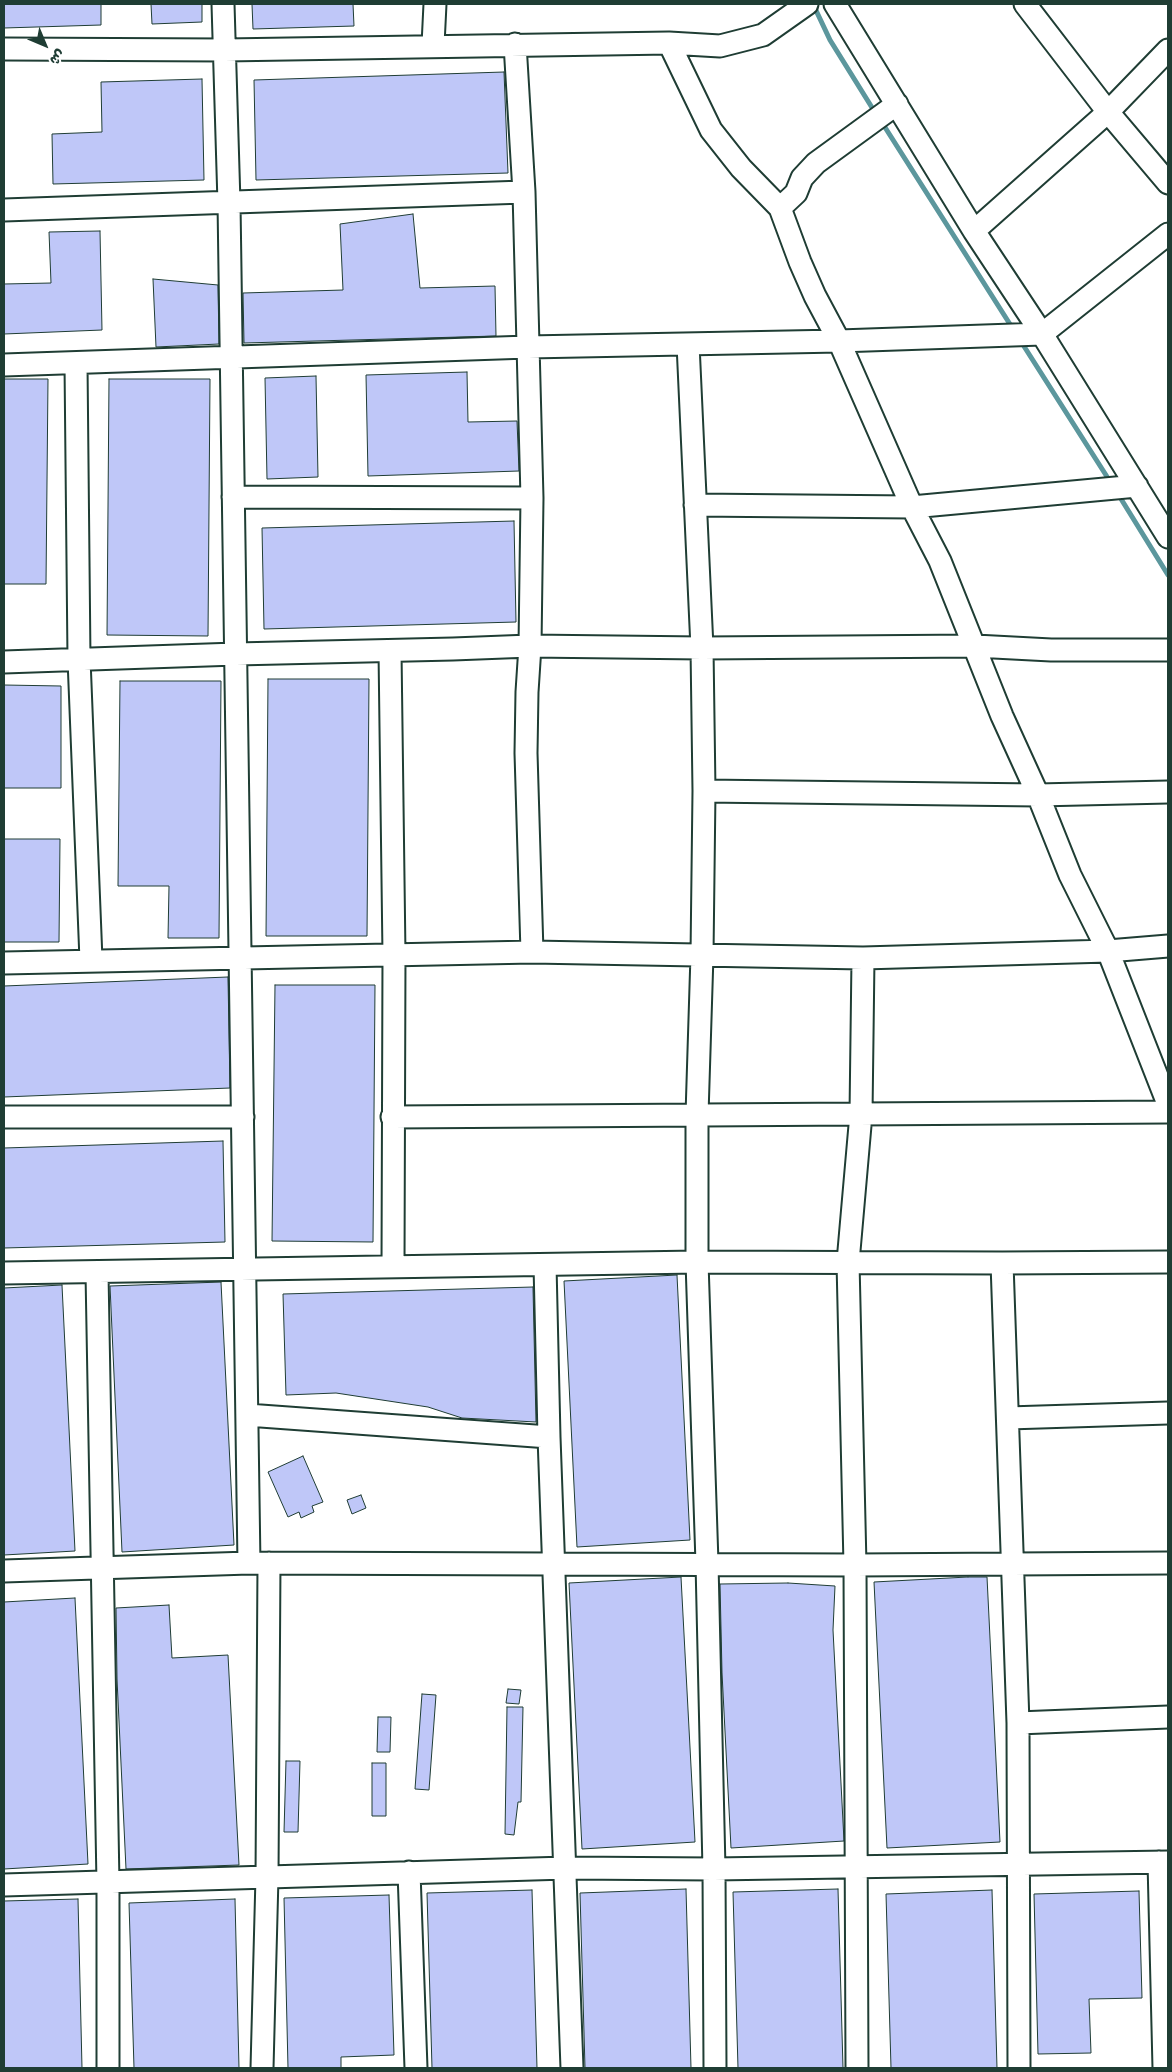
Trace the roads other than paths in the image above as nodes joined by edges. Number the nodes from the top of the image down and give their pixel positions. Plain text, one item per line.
1 (223, 4) edge
2 (435, 4) edge
3 (807, 4) edge
4 (835, 4) edge
5 (1027, 5) edge
6 (669, 43) junction
7 (515, 44) junction
8 (433, 45) junction
9 (4, 49) edge
10 (225, 50) junction
11 (1168, 50) edge
12 (896, 104) junction
13 (1108, 112) junction
14 (1168, 182) edge
15 (524, 192) junction
16 (229, 203) junction
17 (780, 208) junction
18 (4, 210) edge
19 (974, 231) junction
20 (1168, 234) edge
21 (1042, 334) junction
22 (839, 341) junction
23 (688, 344) junction
24 (528, 347) junction
25 (231, 357) junction
26 (76, 364) junction
27 (4, 365) edge
28 (1136, 486) junction
29 (233, 498) junction
30 (532, 498) junction
31 (695, 506) junction
32 (912, 507) junction
33 (1168, 537) edge
34 (530, 646) junction
35 (975, 646) junction
36 (702, 648) junction
37 (1168, 650) edge
38 (390, 651) junction
39 (236, 654) junction
40 (79, 659) junction
41 (4, 662) edge
42 (704, 791) junction
43 (1168, 792) edge
44 (1038, 795) junction
45 (1168, 946) edge
46 (1108, 951) junction
47 (532, 952) junction
48 (394, 955) junction
49 (702, 955) junction
50 (863, 958) junction
51 (240, 959) junction
52 (91, 960) junction
53 (4, 963) edge
54 (1168, 1104) edge
55 (1168, 1112) edge
56 (861, 1114) junction
57 (698, 1115) junction
58 (243, 1117) junction
59 (392, 1117) junction
60 (4, 1118) edge
61 (697, 1262) junction
62 (848, 1262) junction
63 (1168, 1262) edge
64 (1002, 1263) junction
65 (545, 1265) junction
66 (393, 1266) junction
67 (245, 1269) junction
68 (4, 1273) edge
69 (97, 1273) junction
70 (1168, 1413) edge
71 (247, 1416) junction
72 (1008, 1418) junction
73 (549, 1437) junction
74 (259, 1563) junction
75 (708, 1563) junction
76 (1168, 1563) edge
77 (1012, 1564) junction
78 (554, 1565) junction
79 (854, 1565) junction
80 (103, 1568) junction
81 (4, 1571) edge
82 (1168, 1717) edge
83 (1018, 1723) junction
84 (1164, 1862) edge
85 (1020, 1864) junction
86 (566, 1868) junction
87 (857, 1868) junction
88 (714, 1869) junction
89 (408, 1872) junction
90 (267, 1877) junction
91 (108, 1883) junction
92 (4, 1885) edge
93 (108, 2068) edge
94 (262, 2068) edge
95 (416, 2068) edge
96 (572, 2068) edge
97 (715, 2068) edge
98 (857, 2068) edge
99 (1019, 2068) edge
100 (1164, 2068) edge

1 - 10 street
2 - 8 street
3 - 6 street
4 - 12 street
5 - 13 street
6 - 7 street
6 - 17 street
7 - 8 street
7 - 15 street
8 - 10 street
9 - 10 street
10 - 16 street
11 - 13 street
12 - 17 street
12 - 19 street
13 - 14 street
13 - 19 street
15 - 16 street
15 - 24 street
16 - 18 street
16 - 25 street
17 - 22 street
19 - 21 street
20 - 21 street
21 - 22 street
21 - 28 street
22 - 23 street
22 - 32 street
23 - 24 street
23 - 31 street
24 - 25 street
24 - 30 street
25 - 26 street
25 - 29 street
26 - 27 street
26 - 40 street
28 - 32 street
28 - 33 street
29 - 30 street
29 - 39 street
30 - 34 street
31 - 32 street
31 - 36 street
32 - 35 street
34 - 36 street
34 - 38 street
34 - 47 street
35 - 36 street
35 - 37 street
35 - 44 street
36 - 42 street
38 - 39 street
38 - 48 street
39 - 40 street
39 - 51 street
40 - 41 street
40 - 52 street
42 - 44 street
42 - 49 street
43 - 44 street
44 - 46 street
45 - 46 street
46 - 50 street
46 - 54 street
47 - 48 street
47 - 49 street
48 - 51 street
48 - 59 street
49 - 50 street
49 - 57 street
50 - 56 street
51 - 52 street
51 - 58 street
52 - 53 street
55 - 56 street
56 - 57 street
56 - 62 street
57 - 59 street
57 - 61 street
58 - 60 street
58 - 67 street
59 - 66 street
61 - 62 street
61 - 65 street
61 - 75 street
62 - 64 street
62 - 79 street
63 - 64 street
64 - 72 street
65 - 66 street
65 - 73 street
66 - 67 street
67 - 69 street
67 - 71 street
68 - 69 street
69 - 80 street
70 - 72 street
71 - 73 street
71 - 74 street
72 - 77 street
73 - 78 street
74 - 78 street
74 - 80 street
74 - 90 street
75 - 78 street
75 - 79 street
75 - 88 street
76 - 77 street
77 - 79 street
77 - 83 street
78 - 86 street
79 - 87 street
80 - 81 street
80 - 91 street
82 - 83 street
83 - 85 street
84 - 85 street
84 - 100 street
85 - 87 street
85 - 99 street
86 - 88 street
86 - 89 street
86 - 96 street
87 - 88 street
87 - 98 street
88 - 97 street
89 - 90 street
89 - 95 street
90 - 91 street
90 - 94 street
91 - 92 street
91 - 93 street

